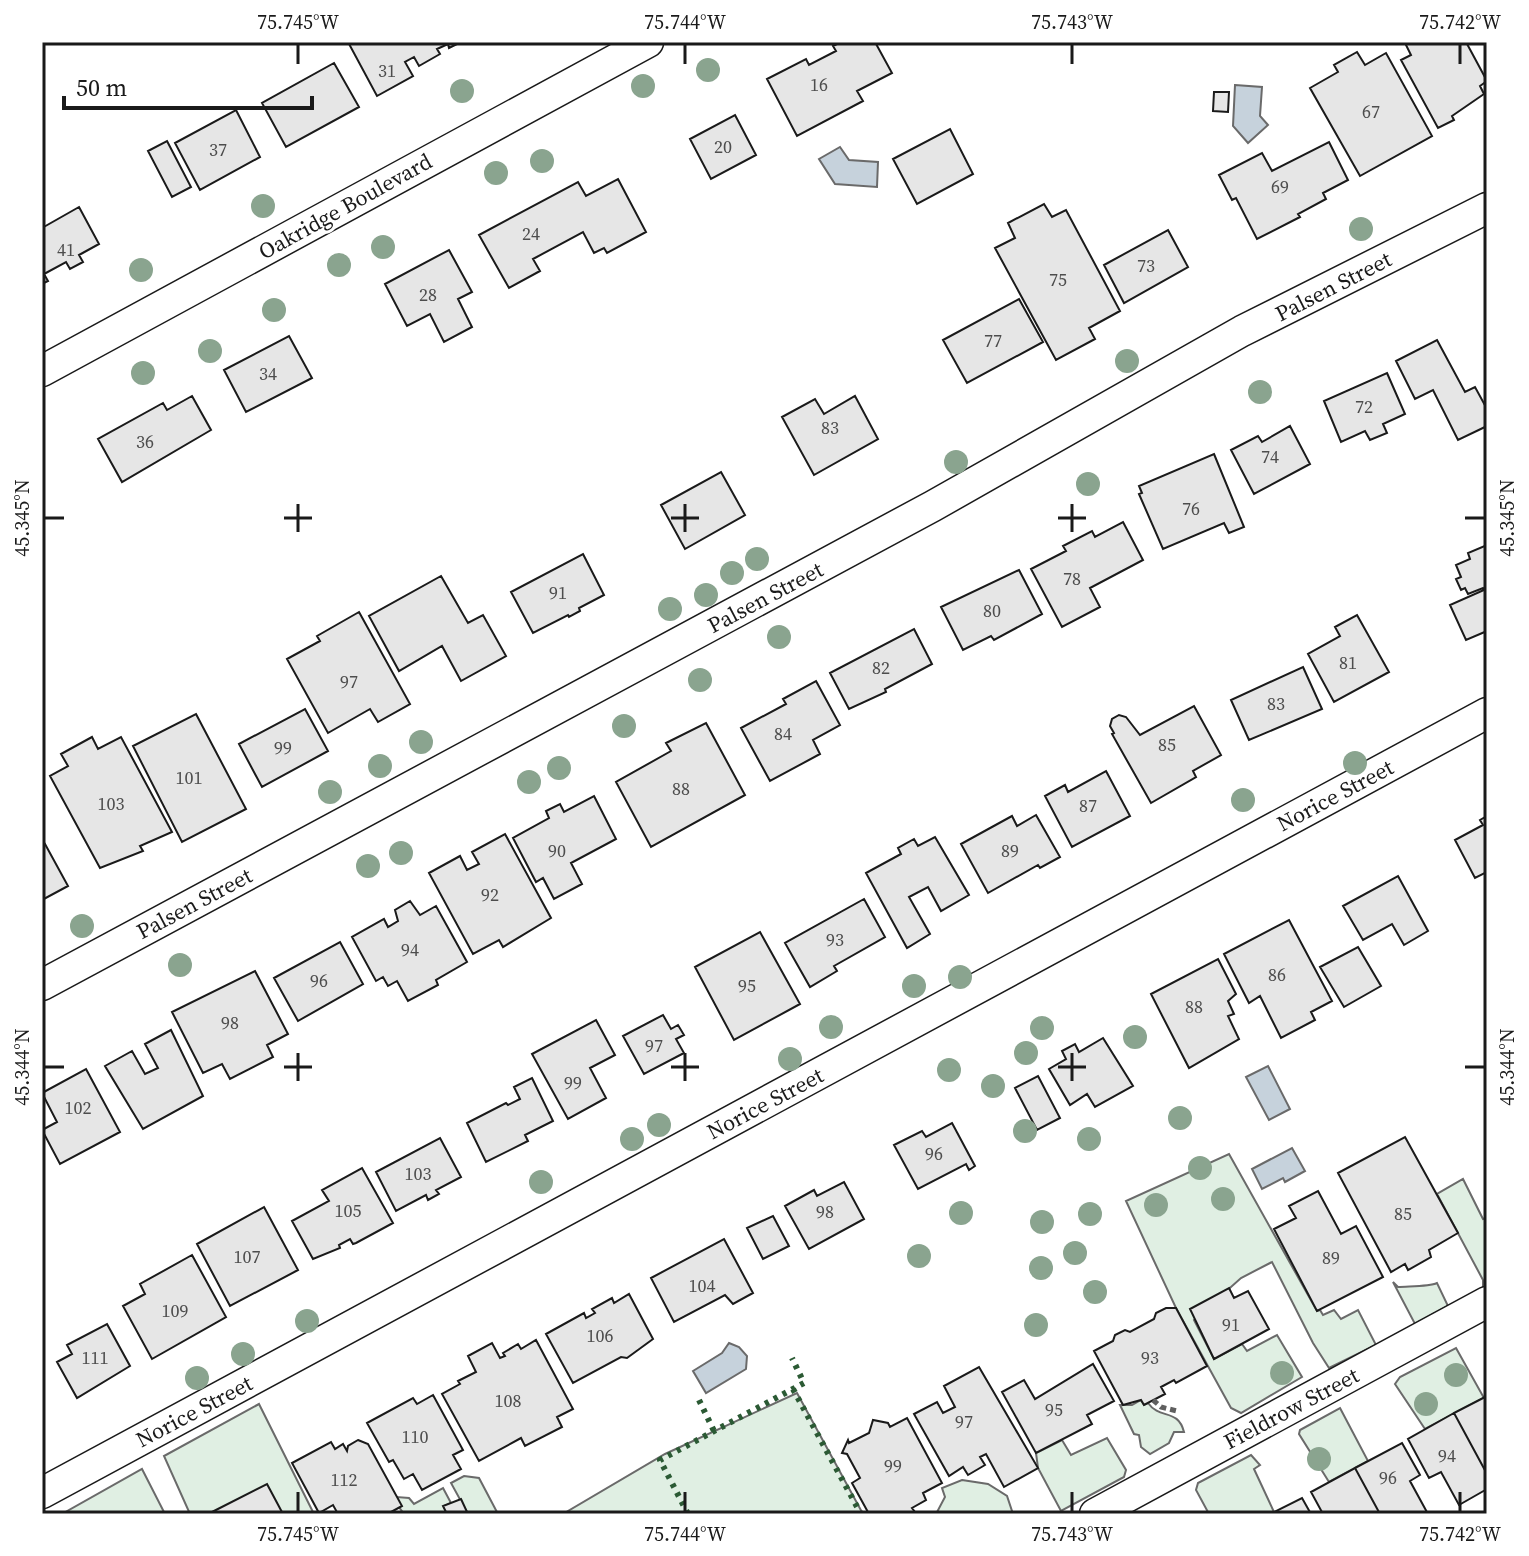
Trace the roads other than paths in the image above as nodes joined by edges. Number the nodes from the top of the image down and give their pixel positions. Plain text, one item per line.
1 (648, 42) edge
2 (1483, 221) edge
3 (42, 371) edge
4 (1487, 713) edge
5 (42, 985) edge
6 (1487, 1302) edge
7 (42, 1493) edge
8 (1095, 1514) edge

1 - 3 street, Oakridge Boulevard
2 - 5 street, Palsen Street
4 - 7 street, Norice Street
6 - 8 street, Fieldrow Street

